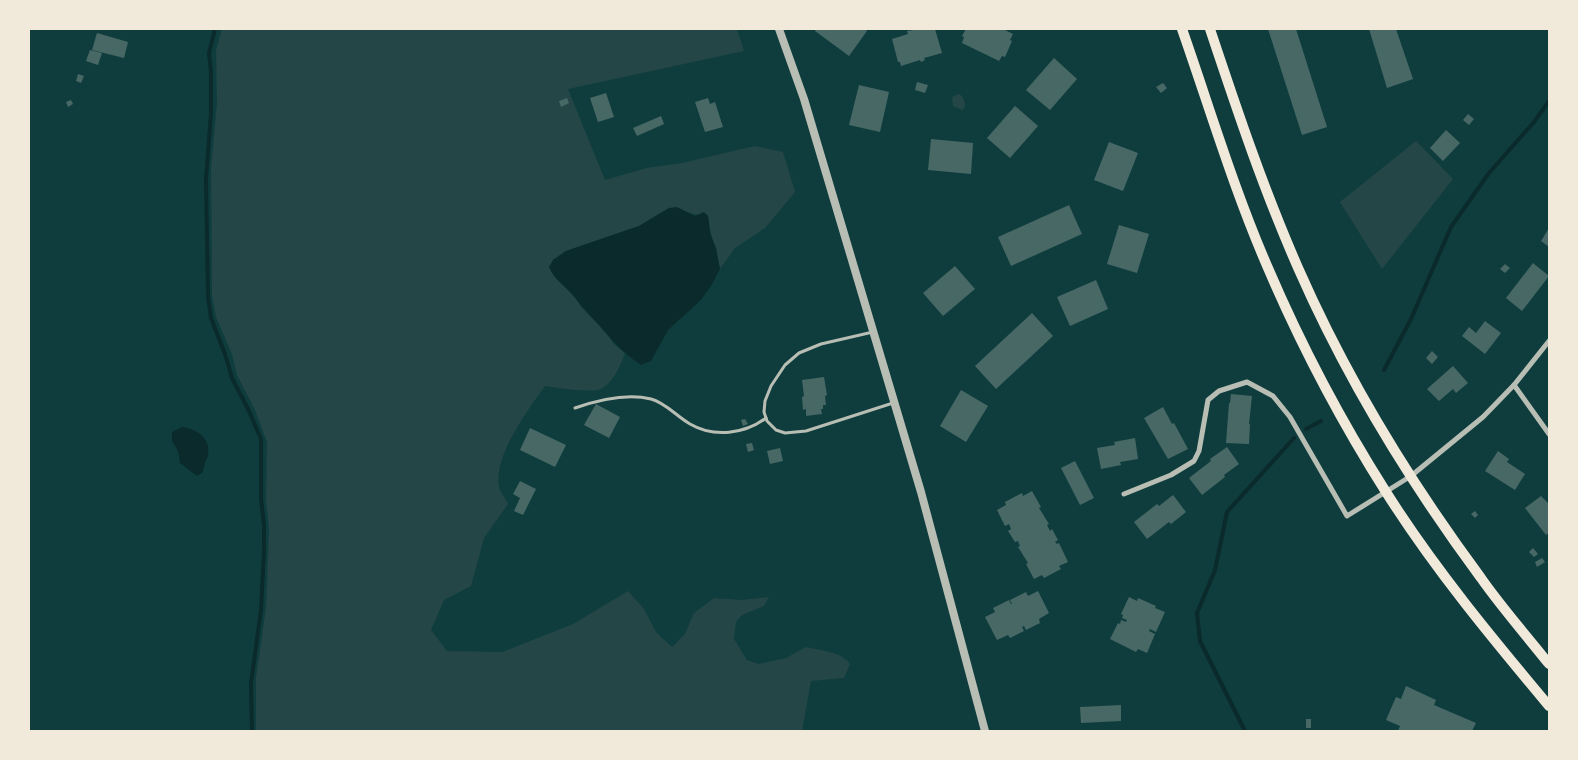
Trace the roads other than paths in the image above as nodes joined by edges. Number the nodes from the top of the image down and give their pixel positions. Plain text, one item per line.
1 (779, 29) edge
2 (1182, 29) edge
3 (1210, 29) edge
4 (873, 332) junction
5 (1549, 341) edge
6 (1514, 385) junction
7 (894, 403) junction
8 (575, 408) dead end
9 (766, 418) junction
10 (1549, 434) edge
11 (1411, 476) junction
12 (1387, 492) junction
13 (1124, 494) dead end
14 (1549, 664) edge
15 (1549, 706) edge
16 (985, 731) edge

1 - 4 street
2 - 12 highway
3 - 11 highway
4 - 7 street
4 - 9 lane
5 - 6 street
6 - 10 street
6 - 11 street
7 - 9 lane
7 - 16 street
8 - 9 lane
11 - 12 street
11 - 14 highway
12 - 13 street
12 - 15 highway

